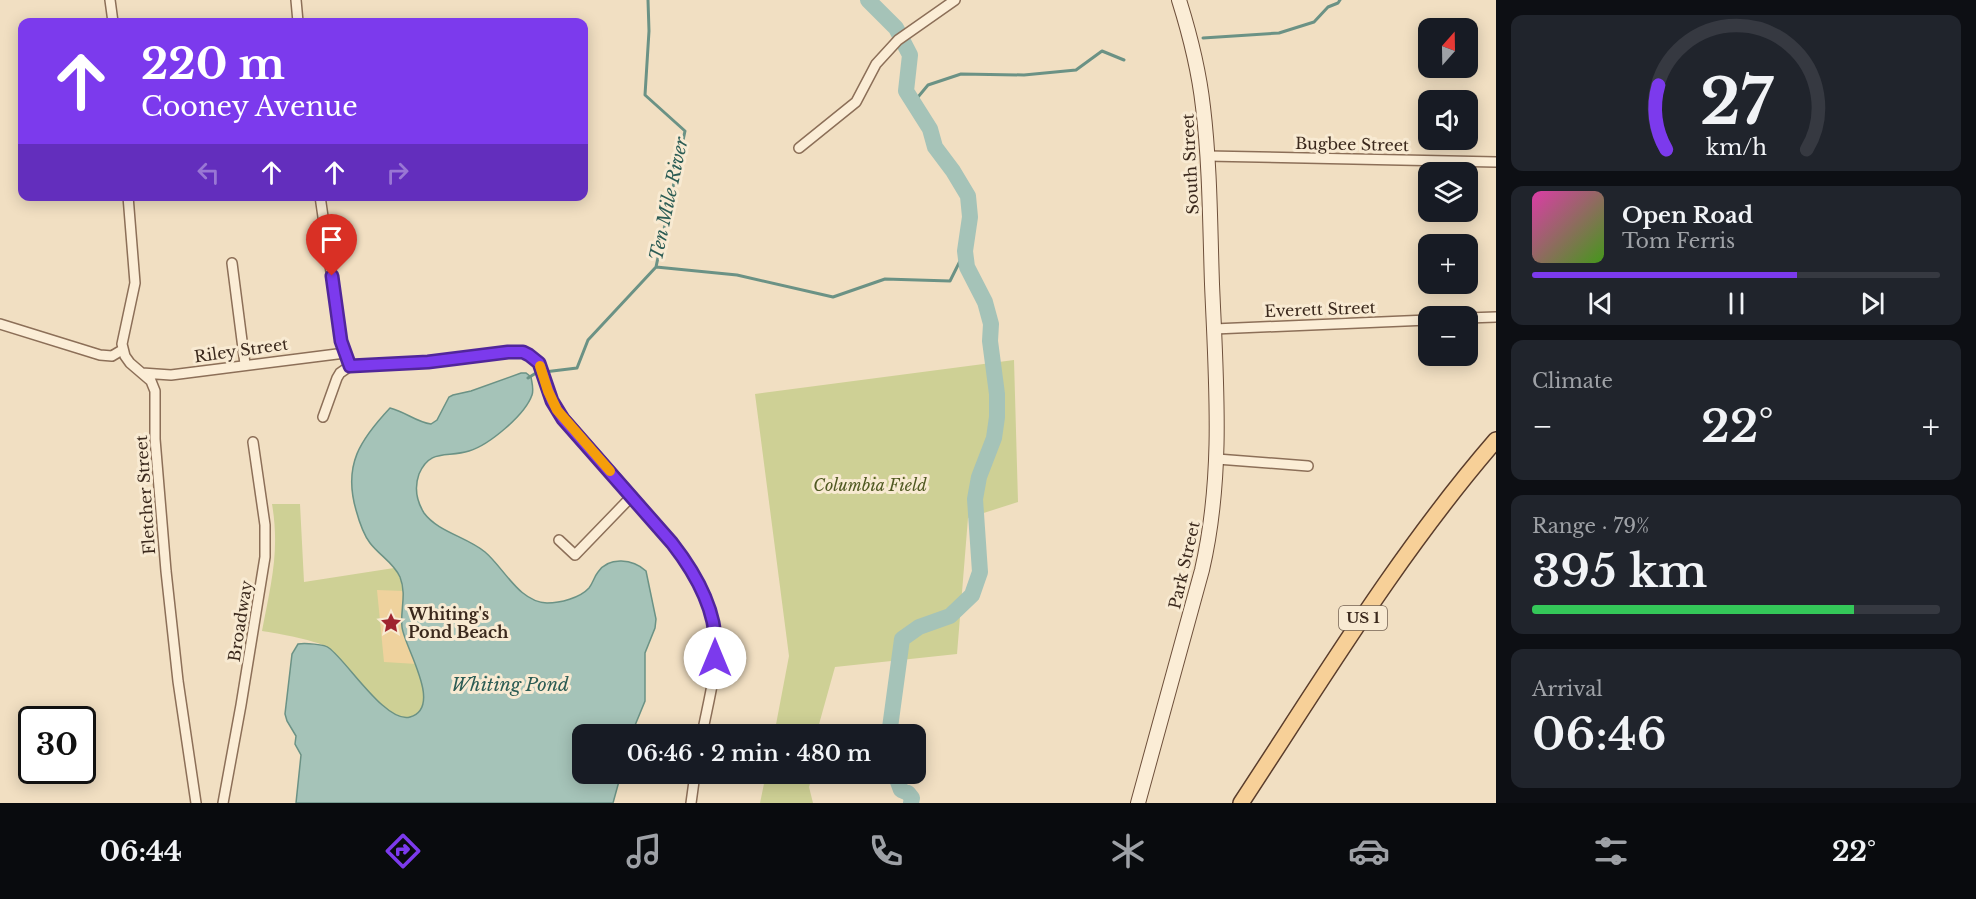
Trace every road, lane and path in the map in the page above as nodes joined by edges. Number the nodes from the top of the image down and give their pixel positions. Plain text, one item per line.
1 (110, 0) edge
2 (296, 0) edge
3 (955, 0) edge
4 (1179, 0) edge
5 (112, 18) edge
6 (298, 18) edge
7 (799, 148) dead end
8 (1207, 156) junction
9 (1496, 162) edge
10 (128, 201) edge
11 (321, 201) edge
12 (232, 263) dead end
13 (1496, 317) edge
14 (1478, 318) edge
15 (1418, 320) edge
16 (0, 324) edge
17 (1214, 329) junction
18 (122, 350) junction
19 (345, 352) junction
20 (245, 364) junction
21 (350, 366) junction
22 (141, 373) junction
23 (323, 417) dead end
24 (1496, 440) edge
25 (253, 442) dead end
26 (1217, 459) junction
27 (1308, 466) dead end
28 (632, 496) junction
29 (559, 540) dead end
30 (704, 724) edge
31 (693, 784) edge
32 (196, 803) edge
33 (223, 803) edge
34 (690, 803) edge
35 (1138, 803) edge
36 (1240, 803) edge

1 - 5 street
2 - 6 street
3 - 7 street
4 - 8 main road, South Street
8 - 9 street, Bugbee Street
8 - 17 main road, South Street
10 - 18 street
11 - 19 street
12 - 20 street
13 - 14 street
15 - 17 street, Everett Street
16 - 18 street
17 - 26 main road, Park Street
18 - 22 street, Fletcher Street
19 - 20 street, Riley Street
19 - 21 street
20 - 22 street, Riley Street
21 - 23 street
21 - 28 street
22 - 32 street, Fletcher Street
24 - 36 main road, US 1
25 - 33 street, Broadway
26 - 27 street
26 - 35 main road, Park Street
28 - 29 street
28 - 30 street
31 - 34 street

